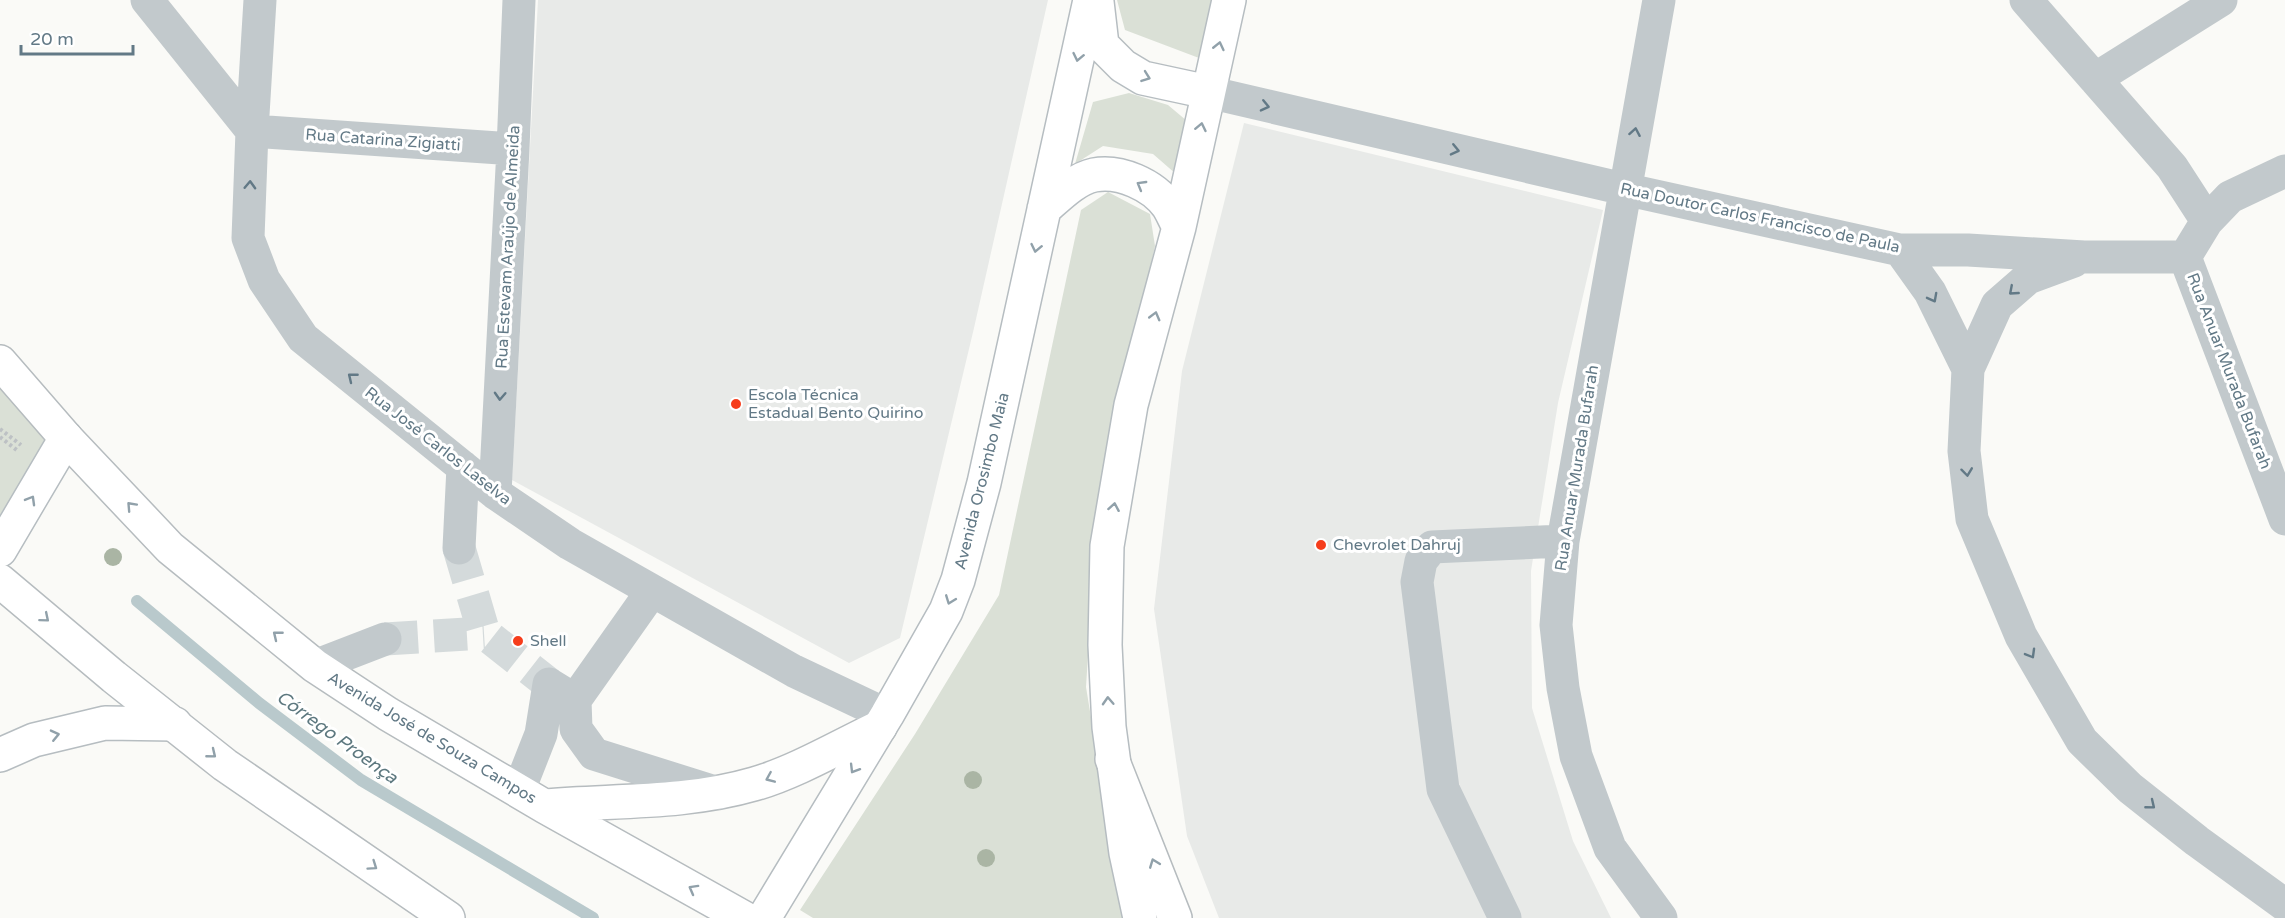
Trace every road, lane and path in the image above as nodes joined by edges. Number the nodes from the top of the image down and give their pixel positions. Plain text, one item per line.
1 (147, 0) edge
2 (260, 0) edge
3 (519, 0) edge
4 (1090, 0) edge
5 (1097, 0) edge
6 (1229, 0) edge
7 (1659, 0) edge
8 (2026, 0) edge
9 (2222, 0) edge
10 (2095, 79) junction
11 (1208, 92) junction
12 (252, 131) junction
13 (513, 149) junction
14 (2285, 171) edge
15 (1624, 189) junction
16 (1044, 209) junction
17 (2207, 221) junction
18 (1179, 227) junction
19 (1900, 250) junction
20 (2084, 257) junction
21 (2185, 257) junction
22 (0, 362) edge
23 (1968, 369) junction
24 (66, 438) junction
25 (463, 467) junction
26 (495, 493) junction
27 (2285, 519) edge
28 (1563, 541) junction
29 (459, 548) tunnel mouth
30 (0, 550) edge
31 (0, 580) edge
32 (652, 591) junction
33 (385, 639) tunnel mouth
34 (315, 666) junction
35 (575, 700) junction
36 (884, 721) junction
37 (175, 724) junction
38 (0, 754) edge
39 (1113, 759) junction
40 (718, 793) junction
41 (531, 798) junction
42 (2285, 905) edge
43 (448, 918) edge
44 (744, 918) edge
45 (764, 918) edge
46 (1140, 918) edge
47 (1175, 918) edge
48 (1505, 918) edge
49 (1661, 918) edge

1 - 12 street
2 - 12 street, Rua José Carlos Laselva
3 - 13 street, Rua Estevam Araújo de Almeida
4 -> 16 main road, Avenida Orosimbo Maia
5 -> 11 main road
11 -> 6 main road
15 -> 7 street, Rua Anuar Murada Bufarah
8 - 10 street
9 - 10 street
10 - 17 street
11 -> 15 street, Rua Doutor Carlos Francisco de Paula
18 -> 11 main road
12 - 13 street, Rua Catarina Zigiatti
25 -> 12 street, Rua José Carlos Laselva
13 -> 26 street, Rua Estevam Araújo de Almeida
14 - 17 street
15 - 19 street, Rua Doutor Carlos Francisco de Paula
15 - 28 street, Rua Anuar Murada Bufarah
18 -> 16 main road
16 -> 36 main road, Avenida Orosimbo Maia
17 - 21 street
39 -> 18 main road
19 - 20 street, Rua Doutor Carlos Francisco de Paula
19 -> 23 street
20 - 21 street, Rua Doutor Carlos Francisco de Paula
20 -> 23 street
21 - 27 street, Rua Anuar Murada Bufarah
22 - 24 main road, Avenida José de Souza Campos
23 -> 42 street
30 -> 24 main road
34 -> 24 main road, Avenida José de Souza Campos
25 - 26 street, Rua José Carlos Laselva
25 - 29 street
26 - 32 street, Rua José Carlos Laselva
28 - 48 street
28 - 49 street, Rua Anuar Murada Bufarah
31 -> 37 main road
32 - 35 street
32 - 36 street, Rua José Carlos Laselva
33 - 34 street
34 - 41 main road, Avenida José de Souza Campos
35 - 40 street
35 - 41 street
36 -> 40 main road
36 -> 45 main road, Avenida Orosimbo Maia
38 -> 37 main road
37 -> 43 main road
39 - 46 main road
47 -> 39 main road
40 - 41 main road
44 -> 41 main road, Avenida José de Souza Campos

